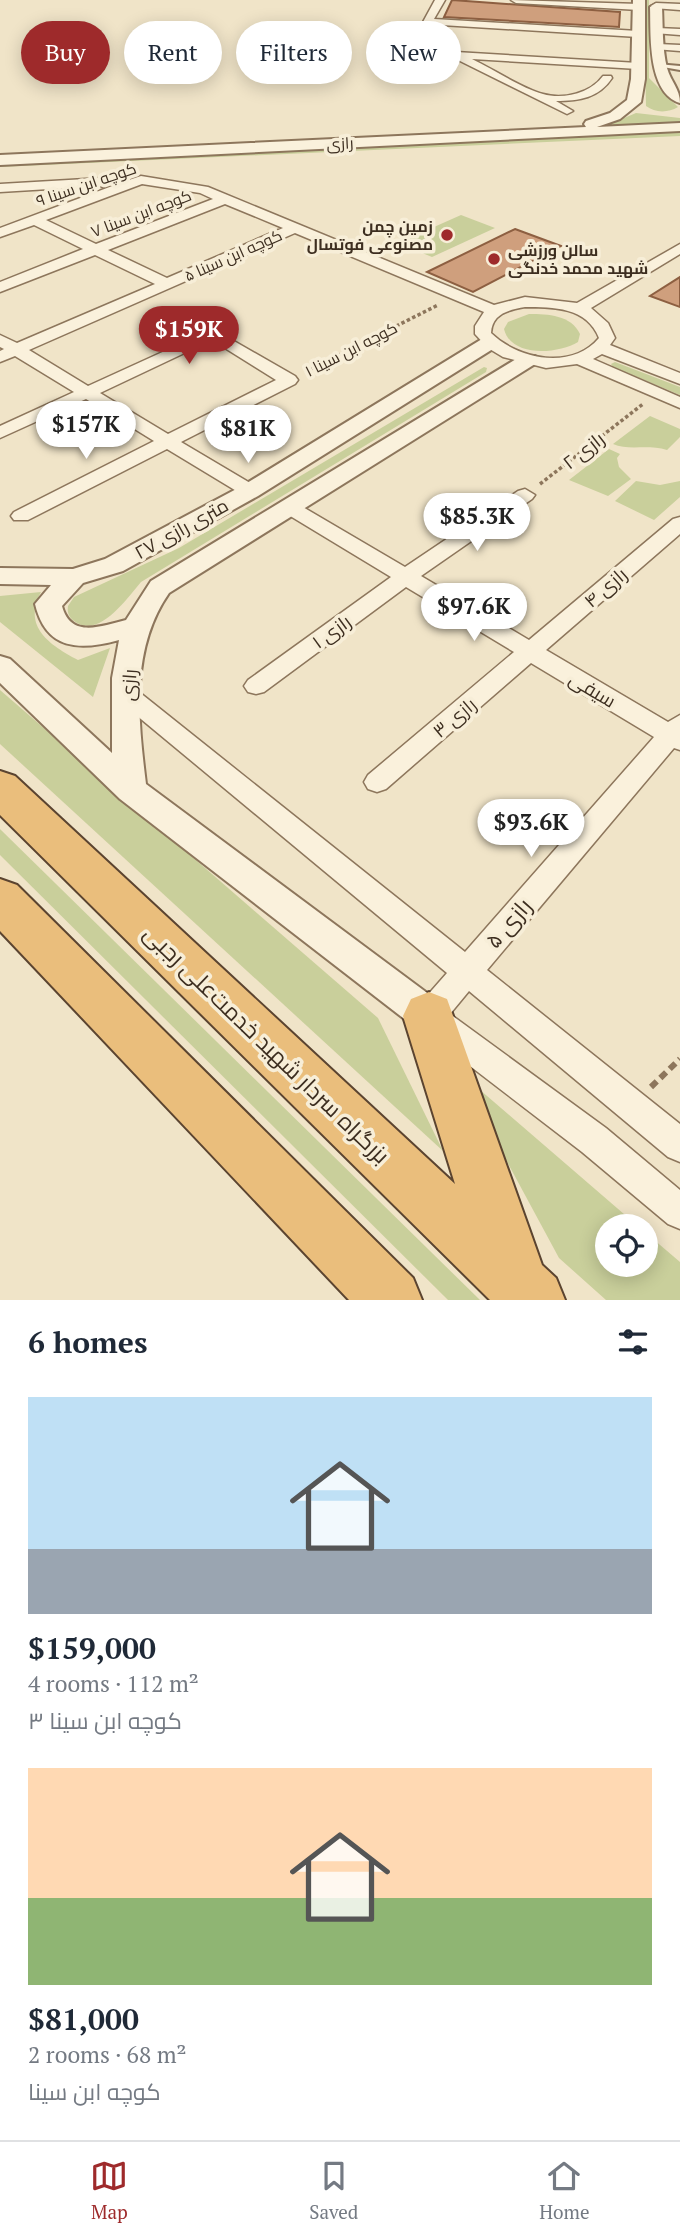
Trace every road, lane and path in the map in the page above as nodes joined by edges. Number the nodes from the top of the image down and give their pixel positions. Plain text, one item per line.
1 (440, 0) edge
2 (516, 0) edge
3 (639, 3) edge
4 (680, 7) edge
5 (659, 14) edge
6 (680, 32) edge
7 (639, 34) junction
8 (658, 47) junction
9 (680, 48) edge
10 (660, 67) junction
11 (680, 69) edge
12 (484, 70) junction
13 (512, 72) dead end
14 (626, 76) junction
15 (594, 77) dead end
16 (542, 99) junction
17 (680, 99) edge
18 (634, 102) junction
19 (567, 111) dead end
20 (680, 113) edge
21 (680, 127) edge
22 (558, 132) junction
23 (680, 139) edge
24 (255, 154) junction
25 (0, 160) edge
26 (141, 180) junction
27 (1, 183) edge
28 (225, 199) junction
29 (34, 220) junction
30 (295, 228) junction
31 (0, 233) edge
32 (680, 248) edge
33 (97, 249) junction
34 (661, 260) junction
35 (680, 266) edge
36 (167, 284) junction
37 (0, 287) edge
38 (458, 295) junction
39 (579, 309) junction
40 (495, 310) junction
41 (0, 340) edge
42 (489, 343) junction
43 (602, 348) junction
44 (9, 354) edge
45 (579, 359) junction
46 (528, 360) junction
47 (680, 379) edge
48 (289, 380) junction
49 (88, 393) junction
50 (657, 393) junction
51 (680, 403) edge
52 (0, 433) edge
53 (169, 442) junction
54 (250, 491) junction
55 (525, 495) joint
56 (289, 507) junction
57 (21, 516) dead end
58 (680, 523) edge
59 (0, 576) edge
60 (405, 576) junction
61 (74, 577) junction
62 (160, 587) joint
63 (138, 626) junction
64 (530, 651) junction
65 (0, 666) edge
66 (256, 686) dead end
67 (126, 694) junction
68 (677, 733) edge
69 (377, 782) dead end
70 (0, 788) edge
71 (131, 790) junction
72 (0, 899) edge
73 (467, 972) junction
74 (429, 1016) junction
75 (680, 1145) edge
76 (680, 1212) edge
77 (527, 1293) edge
78 (391, 1300) edge

1 - 7 street
2 - 3 street
3 - 7 street
4 - 5 street
5 - 6 street
5 - 8 street
7 - 14 street
8 - 9 street
8 - 10 street
10 - 11 lane
10 - 17 street
12 - 13 street
12 - 14 street
12 - 16 street
14 - 15 street
14 - 16 street
14 - 18 street
16 - 19 street
18 - 20 street
18 - 22 street
21 - 22 street, رازی
22 - 24 street, رازی
23 - 24 street, رازی
24 - 25 street, رازی
24 - 27 street, رازی
26 - 27 street
26 - 28 street, کوچه ابن سینا ۹
26 - 29 street, کوچه ابن سینا ۹
28 - 30 street
28 - 33 street, کوچه ابن سینا ۷
29 - 31 street, کوچه ابن سینا ۹
29 - 33 street
30 - 36 street, کوچه ابن سینا ۵
30 - 38 street
32 - 34 street
33 - 36 street
33 - 37 street, کوچه ابن سینا ۷
34 - 35 street
34 - 39 street
36 - 44 street, کوچه ابن سینا ۵
38 - 40 street
38 - 48 path, کوچه ابن سینا ۱
39 - 40 street
39 - 43 street
40 - 42 street
41 - 44 street
42 - 46 street
42 - 54 street, ۲۷ متری رازی
43 - 45 street
43 - 47 street
44 - 49 street
45 - 46 street
45 - 50 street
46 - 56 street, ۲۷ متری رازی
48 - 49 street
48 - 53 street, کوچه ابن سینا ۱
49 - 52 street
49 - 53 street
50 - 51 street
50 - 55 path, رازی ۲
53 - 54 street
53 - 57 street, کوچه ابن سینا ۱
54 - 61 street, ۲۷ متری رازی
55 - 60 street
56 - 60 street, سیفی
56 - 62 street, ۲۷ متری رازی
58 - 64 street, رازی ۴
59 - 61 street, ۲۷ متری رازی
60 - 64 street, سیفی
60 - 66 street, رازی ۱
61 - 63 street
62 - 63 street, رازی
63 - 67 street, رازی
64 - 68 street, سیفی
64 - 69 street, رازی ۳
65 - 71 street
67 - 71 street, رازی
67 - 73 street
68 - 73 street, رازی ۵
70 - 77 highway, بزرگراه سردار شهید خدمت‌علی رجبی
71 - 74 street
72 - 78 highway
73 - 74 street, رازی ۵
73 - 75 street
74 - 76 street
74 - 77 highway

